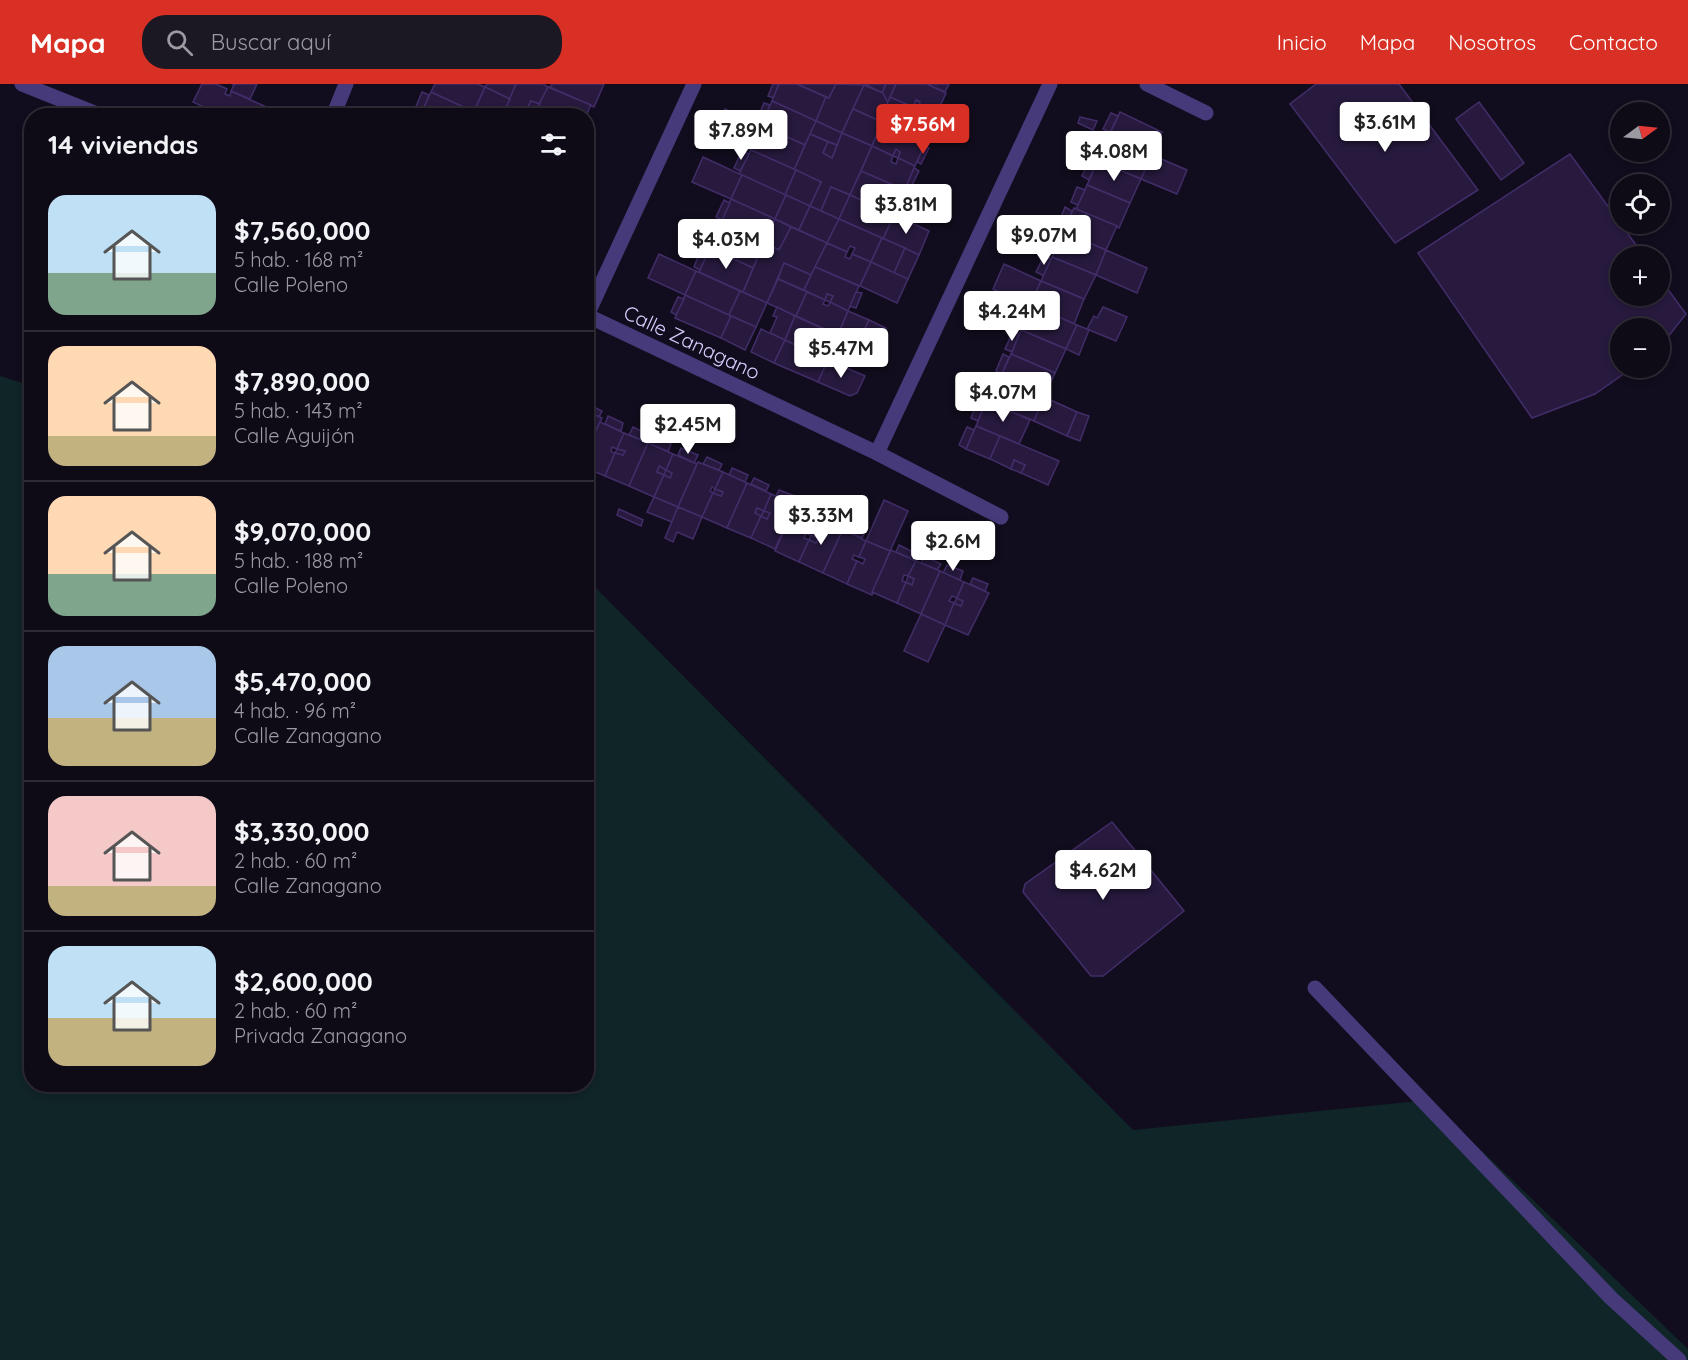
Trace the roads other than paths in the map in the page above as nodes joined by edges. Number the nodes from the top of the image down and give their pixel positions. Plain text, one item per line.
1 (22, 84) edge
2 (346, 84) edge
3 (694, 84) edge
4 (1050, 84) edge
5 (1147, 84) edge
6 (82, 108) edge
7 (336, 108) edge
8 (1206, 113) dead end
9 (594, 300) edge
10 (594, 318) edge
11 (877, 453) junction
12 (1001, 517) dead end
13 (1315, 988) dead end
14 (1679, 1360) edge

1 - 6 street
2 - 7 street
3 - 9 street
4 - 11 street
5 - 8 street
10 - 11 street, Calle Zanagano
11 - 12 street, Calle Zanagano
13 - 14 street

